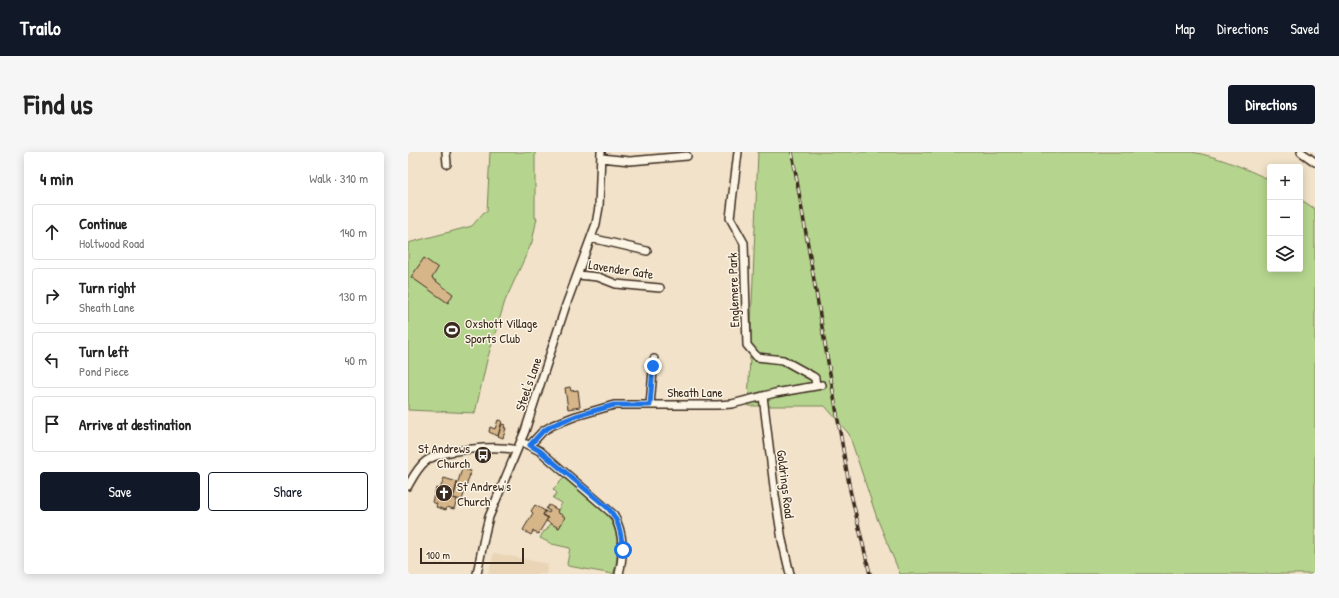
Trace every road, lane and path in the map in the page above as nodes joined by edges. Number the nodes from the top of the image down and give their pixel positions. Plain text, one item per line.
1 (446, 152) edge
2 (738, 152) edge
3 (1301, 152) edge
4 (601, 155) edge
5 (687, 156) dead end
6 (1315, 162) edge
7 (446, 164) dead end
8 (591, 238) junction
9 (647, 251) dead end
10 (578, 275) junction
11 (660, 288) dead end
12 (654, 359) dead end
13 (819, 385) joint
14 (763, 396) junction
15 (650, 405) junction
16 (521, 442) junction
17 (530, 445) junction
18 (517, 450) junction
19 (408, 486) edge
20 (477, 574) edge
21 (619, 574) edge
22 (790, 574) edge

1 - 7 street
2 - 13 street, Englemere Park
3 - 6 street
4 - 5 street
4 - 8 street, Steel's Lane
8 - 9 street
8 - 10 street, Steel's Lane
10 - 11 street, Lavender Gate
10 - 16 street, Steel's Lane
12 - 15 street
13 - 14 street, Sheath Lane
14 - 15 street, Sheath Lane
14 - 22 street, Goldrings Road
15 - 17 street, Sheath Lane
16 - 17 street
16 - 18 street, Steel's Lane
17 - 21 street
18 - 19 street
18 - 20 street, Steel's Lane

